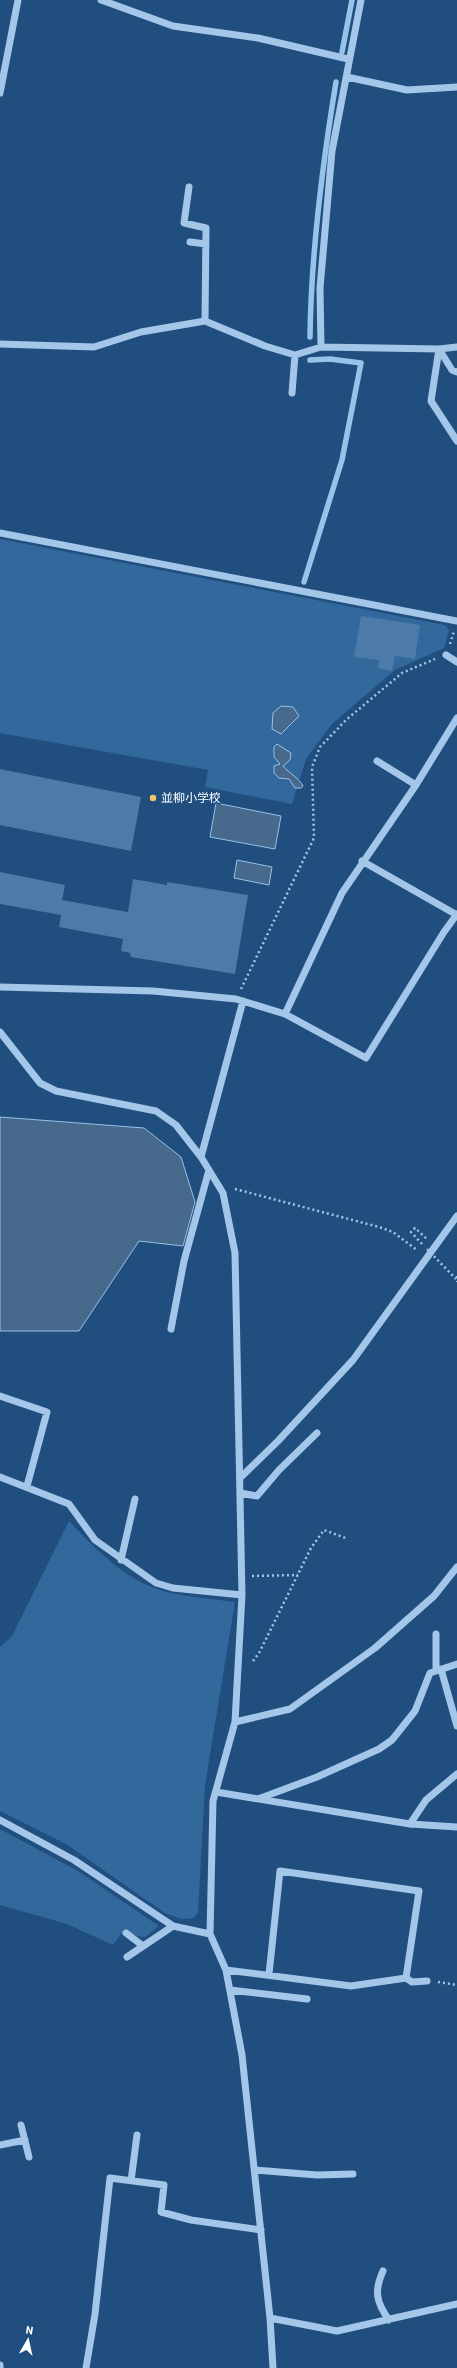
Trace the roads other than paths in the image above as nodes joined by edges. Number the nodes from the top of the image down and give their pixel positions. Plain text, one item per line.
1 (18, 0) edge
2 (100, 0) edge
3 (360, 0) edge
4 (348, 59) junction
5 (346, 77) junction
6 (457, 87) edge
7 (0, 93) edge
8 (189, 187) dead end
9 (190, 242) dead end
10 (206, 244) junction
11 (205, 321) junction
12 (0, 344) edge
13 (320, 347) junction
14 (457, 347) edge
15 (439, 349) junction
16 (295, 355) junction
17 (457, 372) edge
18 (292, 393) dead end
19 (457, 440) edge
20 (0, 533) edge
21 (456, 624) edge
22 (446, 654) road end
23 (457, 662) edge
24 (457, 718) edge
25 (377, 761) dead end
26 (416, 785) junction
27 (362, 861) junction
28 (457, 915) edge
29 (0, 987) edge
30 (240, 1000) junction
31 (285, 1014) junction
32 (0, 1032) edge
33 (201, 1157) junction
34 (209, 1170) junction
35 (457, 1216) edge
36 (171, 1329) dead end
37 (0, 1396) edge
38 (316, 1432) dead end
39 (0, 1476) edge
40 (240, 1478) junction
41 (27, 1486) junction
42 (240, 1493) junction
43 (135, 1499) dead end
44 (121, 1560) junction
45 (457, 1568) edge
46 (242, 1595) junction
47 (436, 1634) dead end
48 (457, 1664) edge
49 (438, 1670) junction
50 (234, 1722) junction
51 (457, 1726) edge
52 (457, 1774) edge
53 (216, 1792) junction
54 (258, 1800) junction
55 (0, 1820) edge
56 (410, 1824) junction
57 (457, 1827) edge
58 (172, 1926) junction
59 (126, 1933) dead end
60 (210, 1934) junction
61 (143, 1946) junction
62 (127, 1957) dead end
63 (226, 1970) junction
64 (269, 1974) junction
65 (406, 1978) junction
66 (427, 1981) road end
67 (230, 1990) junction
68 (307, 1999) dead end
69 (22, 2125) dead end
70 (137, 2135) dead end
71 (25, 2140) junction
72 (0, 2145) edge
73 (29, 2157) dead end
74 (254, 2170) junction
75 (353, 2174) dead end
76 (131, 2181) junction
77 (261, 2230) junction
78 (383, 2271) dead end
79 (457, 2304) edge
80 (270, 2318) junction
81 (389, 2320) junction
82 (0, 2365) edge
83 (0, 2368) edge
84 (86, 2368) edge
85 (273, 2368) edge

1 - 7 street
2 - 4 street
3 - 4 street
4 - 5 street
5 - 6 street
5 - 13 street
8 - 10 street
9 - 10 street
10 - 11 street
11 - 12 street
11 - 16 street
13 - 15 street
13 - 16 street
14 - 15 street
15 - 17 street
15 - 19 street
16 - 18 street
20 - 21 street
22 - 23 street
24 - 26 street
25 - 26 street
26 - 27 street
27 - 28 street
27 - 31 street
28 - 31 street
29 - 30 street
30 - 31 street
30 - 33 street
32 - 33 street
33 - 34 street
34 - 36 street
34 - 40 street
35 - 40 street
37 - 41 street
38 - 42 street
39 - 41 street
40 - 42 street
41 - 44 street
42 - 46 street
43 - 44 street
44 - 46 street
45 - 50 street
46 - 50 street
47 - 49 street
48 - 49 street
49 - 51 street
49 - 54 street
50 - 53 street
52 - 56 street
53 - 54 street
53 - 60 street
54 - 56 street
55 - 58 street
56 - 57 street
58 - 60 street
58 - 61 street
59 - 61 street
60 - 63 street
61 - 62 street
63 - 64 street
63 - 67 street
64 - 65 street
64 - 65 street
65 - 66 street
67 - 68 street
67 - 74 street
69 - 71 street
70 - 76 street
71 - 72 street
71 - 73 street
74 - 75 street
74 - 77 street
76 - 77 street
76 - 84 street
77 - 80 street
78 - 81 street
79 - 81 street
80 - 81 street
80 - 85 street
82 - 83 street

